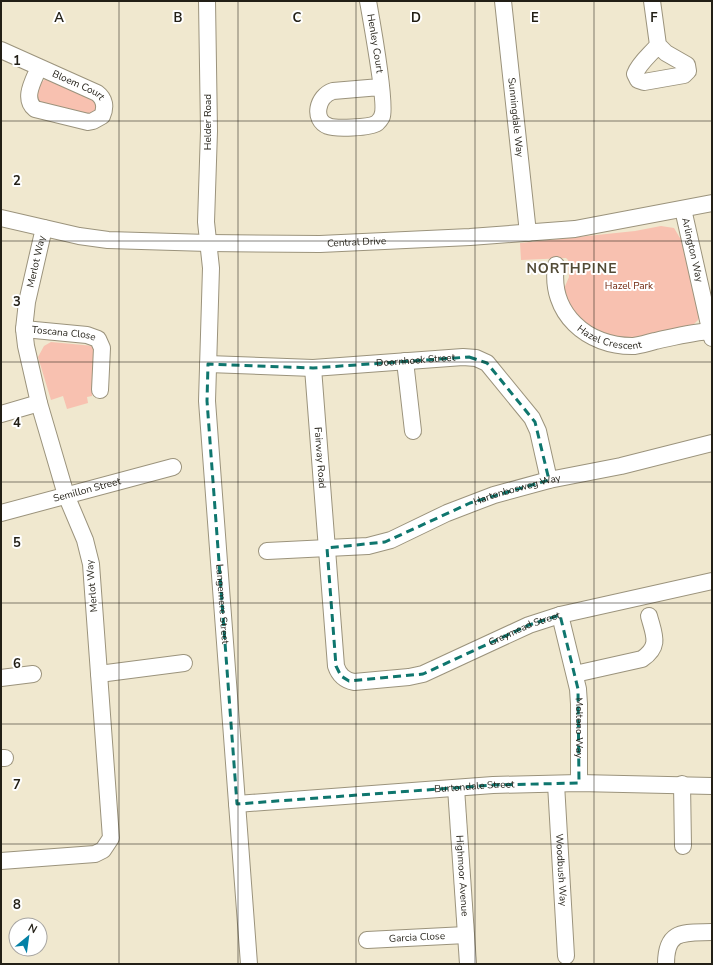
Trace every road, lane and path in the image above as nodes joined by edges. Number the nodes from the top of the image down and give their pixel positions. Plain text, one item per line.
1 (207, 1) edge
2 (368, 1) edge
3 (503, 1) edge
4 (652, 1) edge
5 (658, 45) dead end
6 (1, 50) edge
7 (39, 67) junction
8 (380, 87) dead end
9 (712, 203) edge
10 (683, 209) junction
11 (1, 218) edge
12 (44, 228) junction
13 (528, 233) junction
14 (208, 244) junction
15 (556, 265) dead end
16 (24, 329) junction
17 (711, 334) edge
18 (405, 361) junction
19 (208, 364) junction
20 (313, 368) junction
21 (100, 390) dead end
22 (39, 403) junction
23 (1, 414) edge
24 (413, 431) dead end
25 (712, 443) edge
26 (173, 467) dead end
27 (549, 480) junction
28 (66, 495) junction
29 (1, 513) edge
30 (326, 548) junction
31 (267, 551) dead end
32 (712, 581) edge
33 (560, 615) junction
34 (649, 616) dead end
35 (184, 663) dead end
36 (33, 674) dead end
37 (99, 674) junction
38 (575, 674) junction
39 (341, 676) joint
40 (1, 678) edge
41 (579, 783) junction
42 (556, 784) junction
43 (682, 784) junction
44 (712, 786) edge
45 (456, 788) junction
46 (237, 804) junction
47 (683, 846) dead end
48 (1, 861) edge
49 (712, 932) edge
50 (466, 935) junction
51 (368, 940) dead end
52 (566, 956) dead end
53 (247, 964) edge
54 (468, 964) edge
55 (666, 964) edge

1 - 14 street, Helder Road
2 - 8 street, Henley Court
3 - 13 street, Sunningdale Way
4 - 5 street
6 - 7 street, Bloem Court
7 - 7 street, Bloem Court
9 - 10 street, Central Drive
10 - 13 street, Central Drive
10 - 17 street, Arlington Way
11 - 12 street, Central Drive
12 - 14 street, Central Drive
12 - 16 street, Merlot Way
13 - 14 street, Central Drive
14 - 19 street, Langemere Street
15 - 17 street, Hazel Crescent
16 - 21 street, Toscana Close
16 - 22 street, Merlot Way
18 - 20 street, Doornhoek Street
18 - 24 street
18 - 27 street, Doornhoek Street
19 - 20 street, Doornhoek Street
19 - 46 street, Langemere Street
20 - 30 street, Fairway Road
22 - 23 street
22 - 28 street, Merlot Way
25 - 27 street, Hartenbosweg Way
26 - 28 street, Semillon Street
27 - 30 street, Hartenbosweg Way
28 - 29 street, Semillon Street
28 - 37 street, Merlot Way
30 - 31 street
30 - 39 street, Fairway Road
32 - 33 street, Greymead Street
33 - 38 street, Molteno Way
33 - 39 street, Greymead Street
34 - 38 street
35 - 37 street
36 - 40 street
37 - 48 street, Merlot Way
38 - 41 street, Molteno Way
41 - 42 street, Burtondale Street
41 - 43 street, Burtondale Street
42 - 45 street, Burtondale Street
42 - 52 street, Woodbush Way
43 - 44 street, Burtondale Street
43 - 47 street
45 - 46 street, Burtondale Street
45 - 50 street, Highmoor Avenue
46 - 53 street, Langemere Street
49 - 55 street
50 - 51 street, Garcia Close
50 - 54 street, Highmoor Avenue

